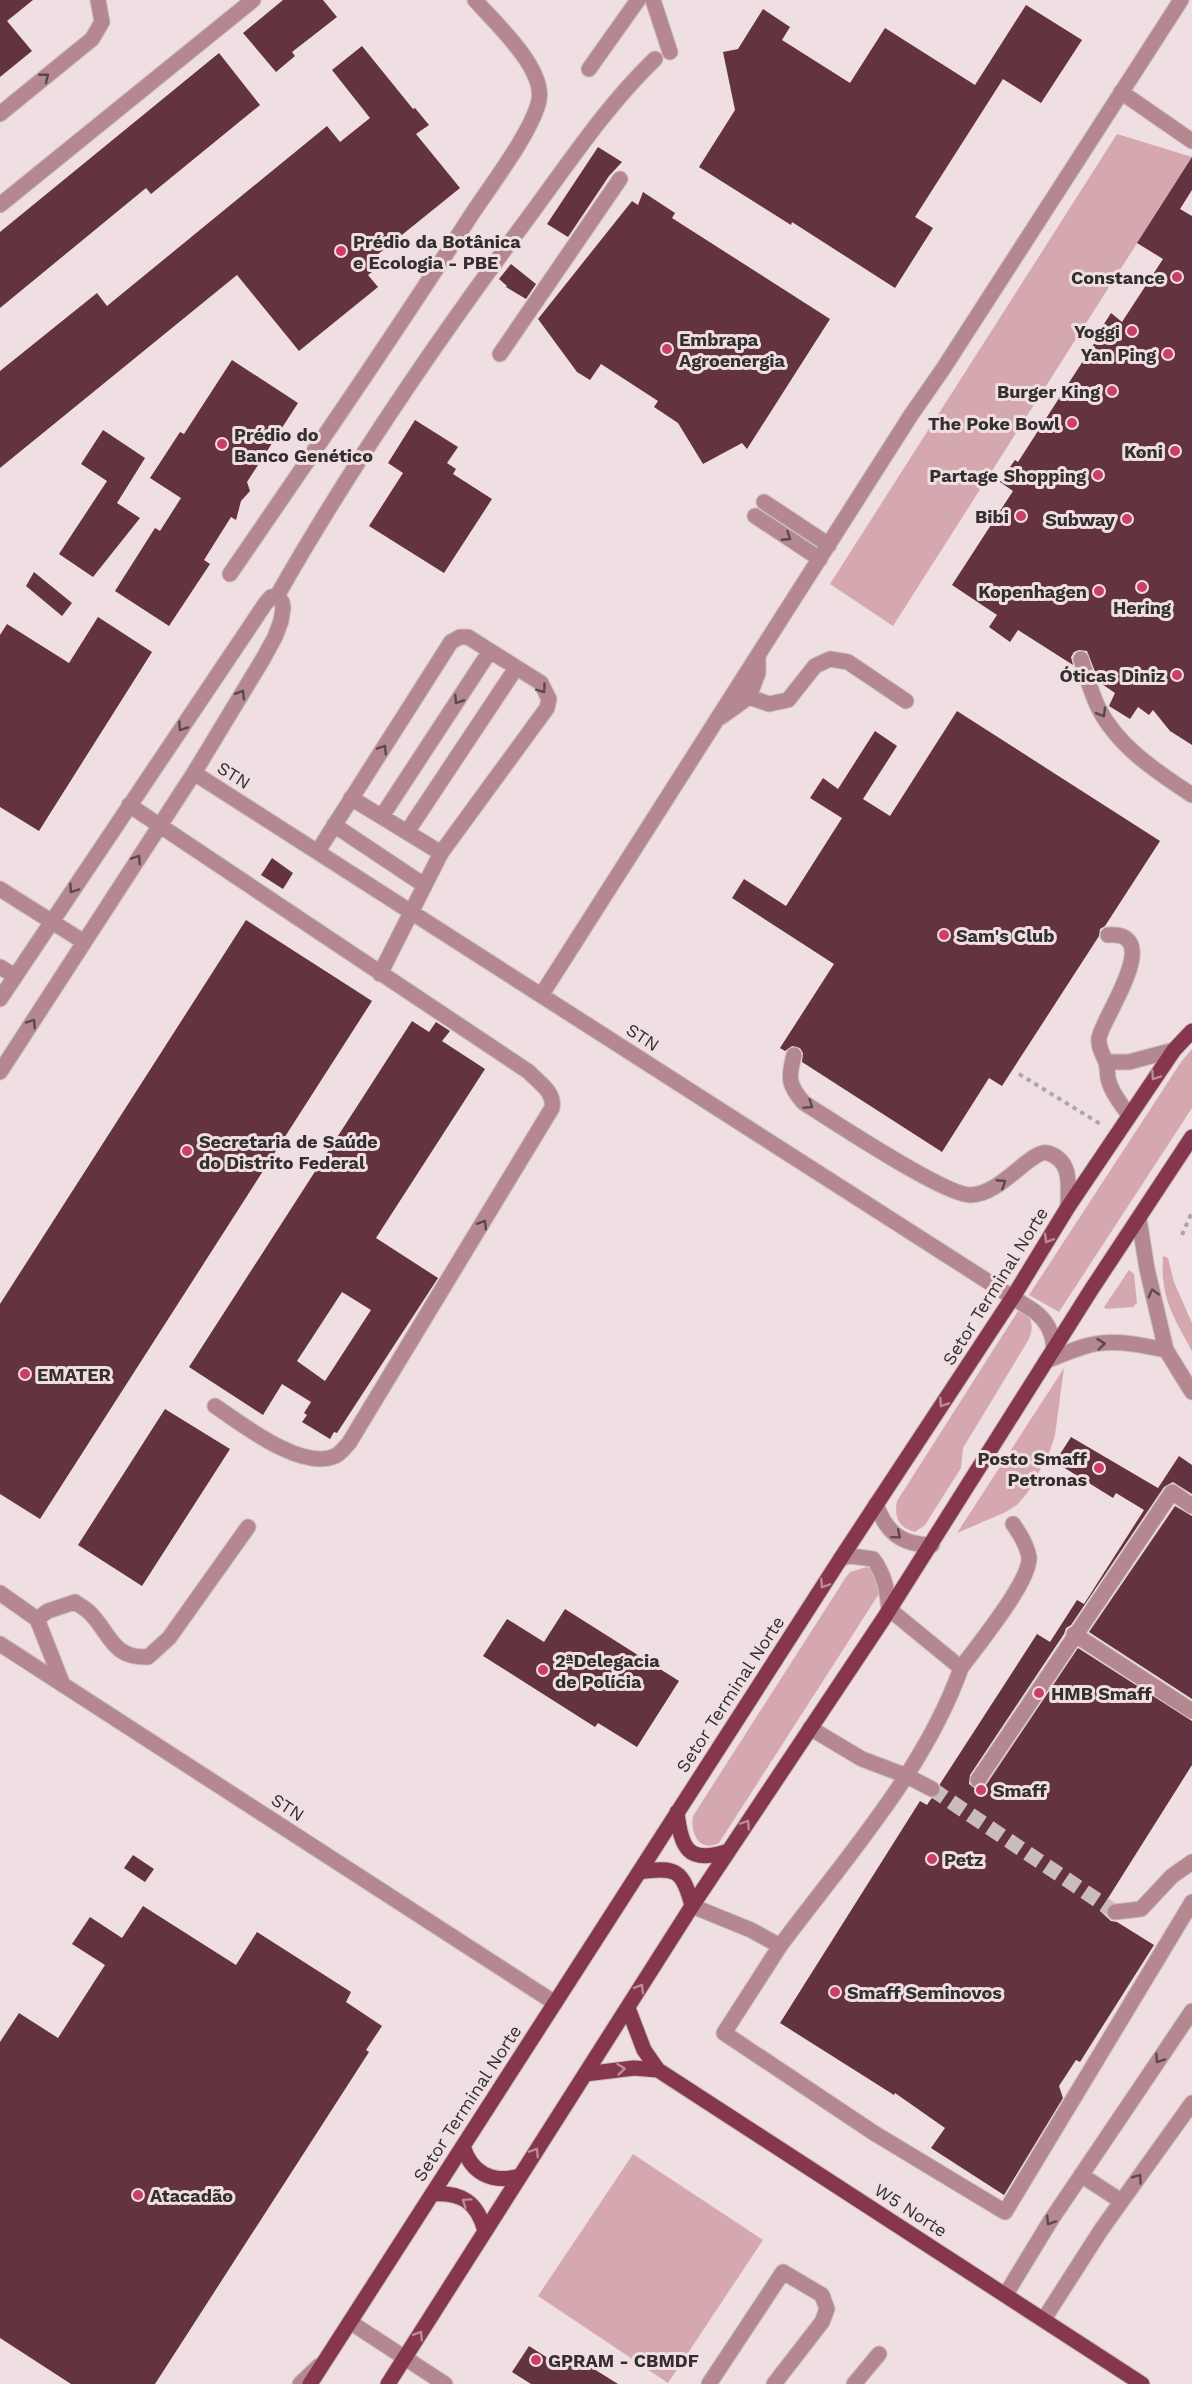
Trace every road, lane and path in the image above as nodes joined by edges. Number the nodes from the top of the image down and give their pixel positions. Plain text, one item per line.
1 (98, 0) edge
2 (253, 0) edge
3 (475, 0) edge
4 (638, 0) edge
5 (653, 0) edge
6 (1181, 0) edge
7 (670, 52) dead end
8 (655, 59) dead end
9 (589, 69) dead end
10 (1121, 92) junction
11 (0, 114) edge
12 (1192, 141) edge
13 (620, 179) dead end
14 (0, 205) edge
15 (500, 354) dead end
16 (764, 502) dead end
17 (754, 516) dead end
18 (829, 545) junction
19 (820, 559) junction
20 (230, 574) dead end
21 (277, 596) junction
22 (490, 651) junction
23 (759, 654) junction
24 (1081, 659) dead end
25 (516, 668) junction
26 (749, 697) junction
27 (906, 701) dead end
28 (716, 721) junction
29 (194, 773) junction
30 (1192, 795) edge
31 (351, 798) junction
32 (129, 805) junction
33 (382, 816) junction
34 (334, 825) junction
35 (159, 826) junction
36 (407, 832) junction
37 (318, 851) junction
38 (441, 853) junction
39 (424, 885) junction
40 (0, 889) edge
41 (411, 910) junction
42 (52, 921) junction
43 (1108, 935) dead end
44 (84, 942) junction
45 (0, 967) edge
46 (380, 974) junction
47 (15, 976) junction
48 (542, 994) junction
49 (0, 999) edge
50 (1192, 1031) edge
51 (1174, 1050) junction
52 (794, 1055) dead end
53 (1107, 1062) junction
54 (0, 1072) edge
55 (1019, 1074) dead end
56 (1129, 1115) junction
57 (1116, 1134) junction
58 (1192, 1137) edge
59 (1068, 1207) junction
60 (1192, 1212) edge
61 (1139, 1219) junction
62 (1182, 1235) dead end
63 (1013, 1297) junction
64 (1166, 1350) junction
65 (1050, 1355) junction
66 (1192, 1392) edge
67 (215, 1406) dead end
68 (876, 1504) junction
69 (1192, 1506) edge
70 (1013, 1524) dead end
71 (248, 1527) dead end
72 (932, 1545) junction
73 (841, 1558) junction
74 (0, 1593) edge
75 (889, 1610) junction
76 (37, 1619) junction
77 (1074, 1634) junction
78 (0, 1644) edge
79 (961, 1668) junction
80 (63, 1685) junction
81 (1192, 1711) edge
82 (810, 1728) junction
83 (907, 1776) junction
84 (978, 1779) dead end
85 (932, 1789) tunnel mouth
86 (677, 1812) junction
87 (728, 1851) junction
88 (1192, 1862) edge
89 (639, 1872) junction
90 (1192, 1902) edge
91 (692, 1906) junction
92 (1115, 1912) dead end
93 (780, 1946) junction
94 (555, 2003) junction
95 (628, 2008) junction
96 (1192, 2011) edge
97 (658, 2070) junction
98 (585, 2074) junction
99 (1192, 2103) edge
100 (1187, 2120) edge
101 (463, 2146) junction
102 (1081, 2175) junction
103 (520, 2176) junction
104 (432, 2194) junction
105 (1121, 2201) junction
106 (485, 2231) junction
107 (1006, 2294) junction
108 (1044, 2319) junction
109 (351, 2322) junction
110 (879, 2354) dead end
111 (405, 2357) junction
112 (325, 2360) junction
113 (300, 2384) edge
114 (310, 2384) edge
115 (388, 2384) edge
116 (445, 2384) edge
117 (709, 2384) edge
118 (774, 2384) edge
119 (854, 2384) edge
120 (1142, 2384) edge

11 -> 1 street
2 - 14 street
3 - 20 street
4 - 9 street
5 - 7 street
6 - 10 street
8 - 21 street
10 - 12 street
10 - 18 street
13 - 15 street
16 - 18 street
17 -> 19 street
18 - 19 street
19 - 23 street
29 -> 21 street
21 -> 32 street
22 - 25 street
31 -> 22 street
22 -> 33 street
23 - 26 street
23 - 28 street
24 -> 30 street
25 - 36 street
25 -> 38 street
26 - 27 street
26 - 28 street
28 - 48 street
29 - 35 street
29 - 37 street, STN
31 - 33 street
31 - 34 street
32 - 35 street
32 -> 42 street
33 - 36 street
34 - 37 street
34 - 39 street
44 -> 35 street
35 - 46 street
36 - 38 street
37 - 41 street, STN
38 - 39 street
39 - 41 street
40 - 42 street
41 - 46 street
41 - 48 street, STN
42 - 44 street
42 - 47 street
43 - 53 street
54 -> 44 street
45 - 47 street
67 -> 46 street
47 - 49 street
48 - 63 street, STN
50 - 51 main road, Setor Terminal Norte
51 - 53 street
51 -> 56 main road, Setor Terminal Norte
52 -> 59 street
53 - 56 street
55 - 57 path
56 - 57 main road, Setor Terminal Norte
57 - 59 main road, Setor Terminal Norte
58 - 61 main road
59 -> 63 main road, Setor Terminal Norte
60 - 62 path
64 -> 61 street
61 - 65 main road
63 - 65 street, STN
63 -> 68 main road, Setor Terminal Norte
65 -> 64 street
64 - 66 street
65 - 72 main road
68 -> 72 street
68 - 73 main road, Setor Terminal Norte
69 - 77 street
70 - 79 street
71 - 76 street
72 - 75 main road
73 - 75 street
73 -> 86 main road, Setor Terminal Norte
74 - 76 street
75 - 79 street
75 - 82 main road
76 - 80 street
77 - 81 street
77 - 84 street
78 - 80 street, STN
79 - 83 street
80 - 94 street, STN
82 - 83 street
87 -> 82 main road
83 - 85 street
83 - 93 street
86 - 87 main road
86 - 89 main road, Setor Terminal Norte
87 - 91 main road
88 - 92 street
89 - 91 main road
89 - 94 main road, Setor Terminal Norte
90 - 93 street
91 - 93 street
95 -> 91 main road
94 - 101 main road, Setor Terminal Norte
95 - 97 main road, W5 Norte
95 - 98 main road
96 -> 102 street
98 -> 97 main road
97 - 107 main road, W5 Norte
103 -> 98 main road
99 - 100 street
105 -> 100 street
101 - 103 main road
101 - 104 main road, Setor Terminal Norte
102 - 105 street
102 -> 107 street
103 - 106 main road
106 -> 104 main road
104 - 109 main road, Setor Terminal Norte
105 - 108 street
111 -> 106 main road
107 - 108 main road, W5 Norte
108 - 120 main road, W5 Norte
109 - 111 street
109 - 112 main road, Setor Terminal Norte
110 - 119 street
111 - 115 main road
111 - 116 street
112 - 113 street
112 - 114 main road, Setor Terminal Norte
117 - 118 street

